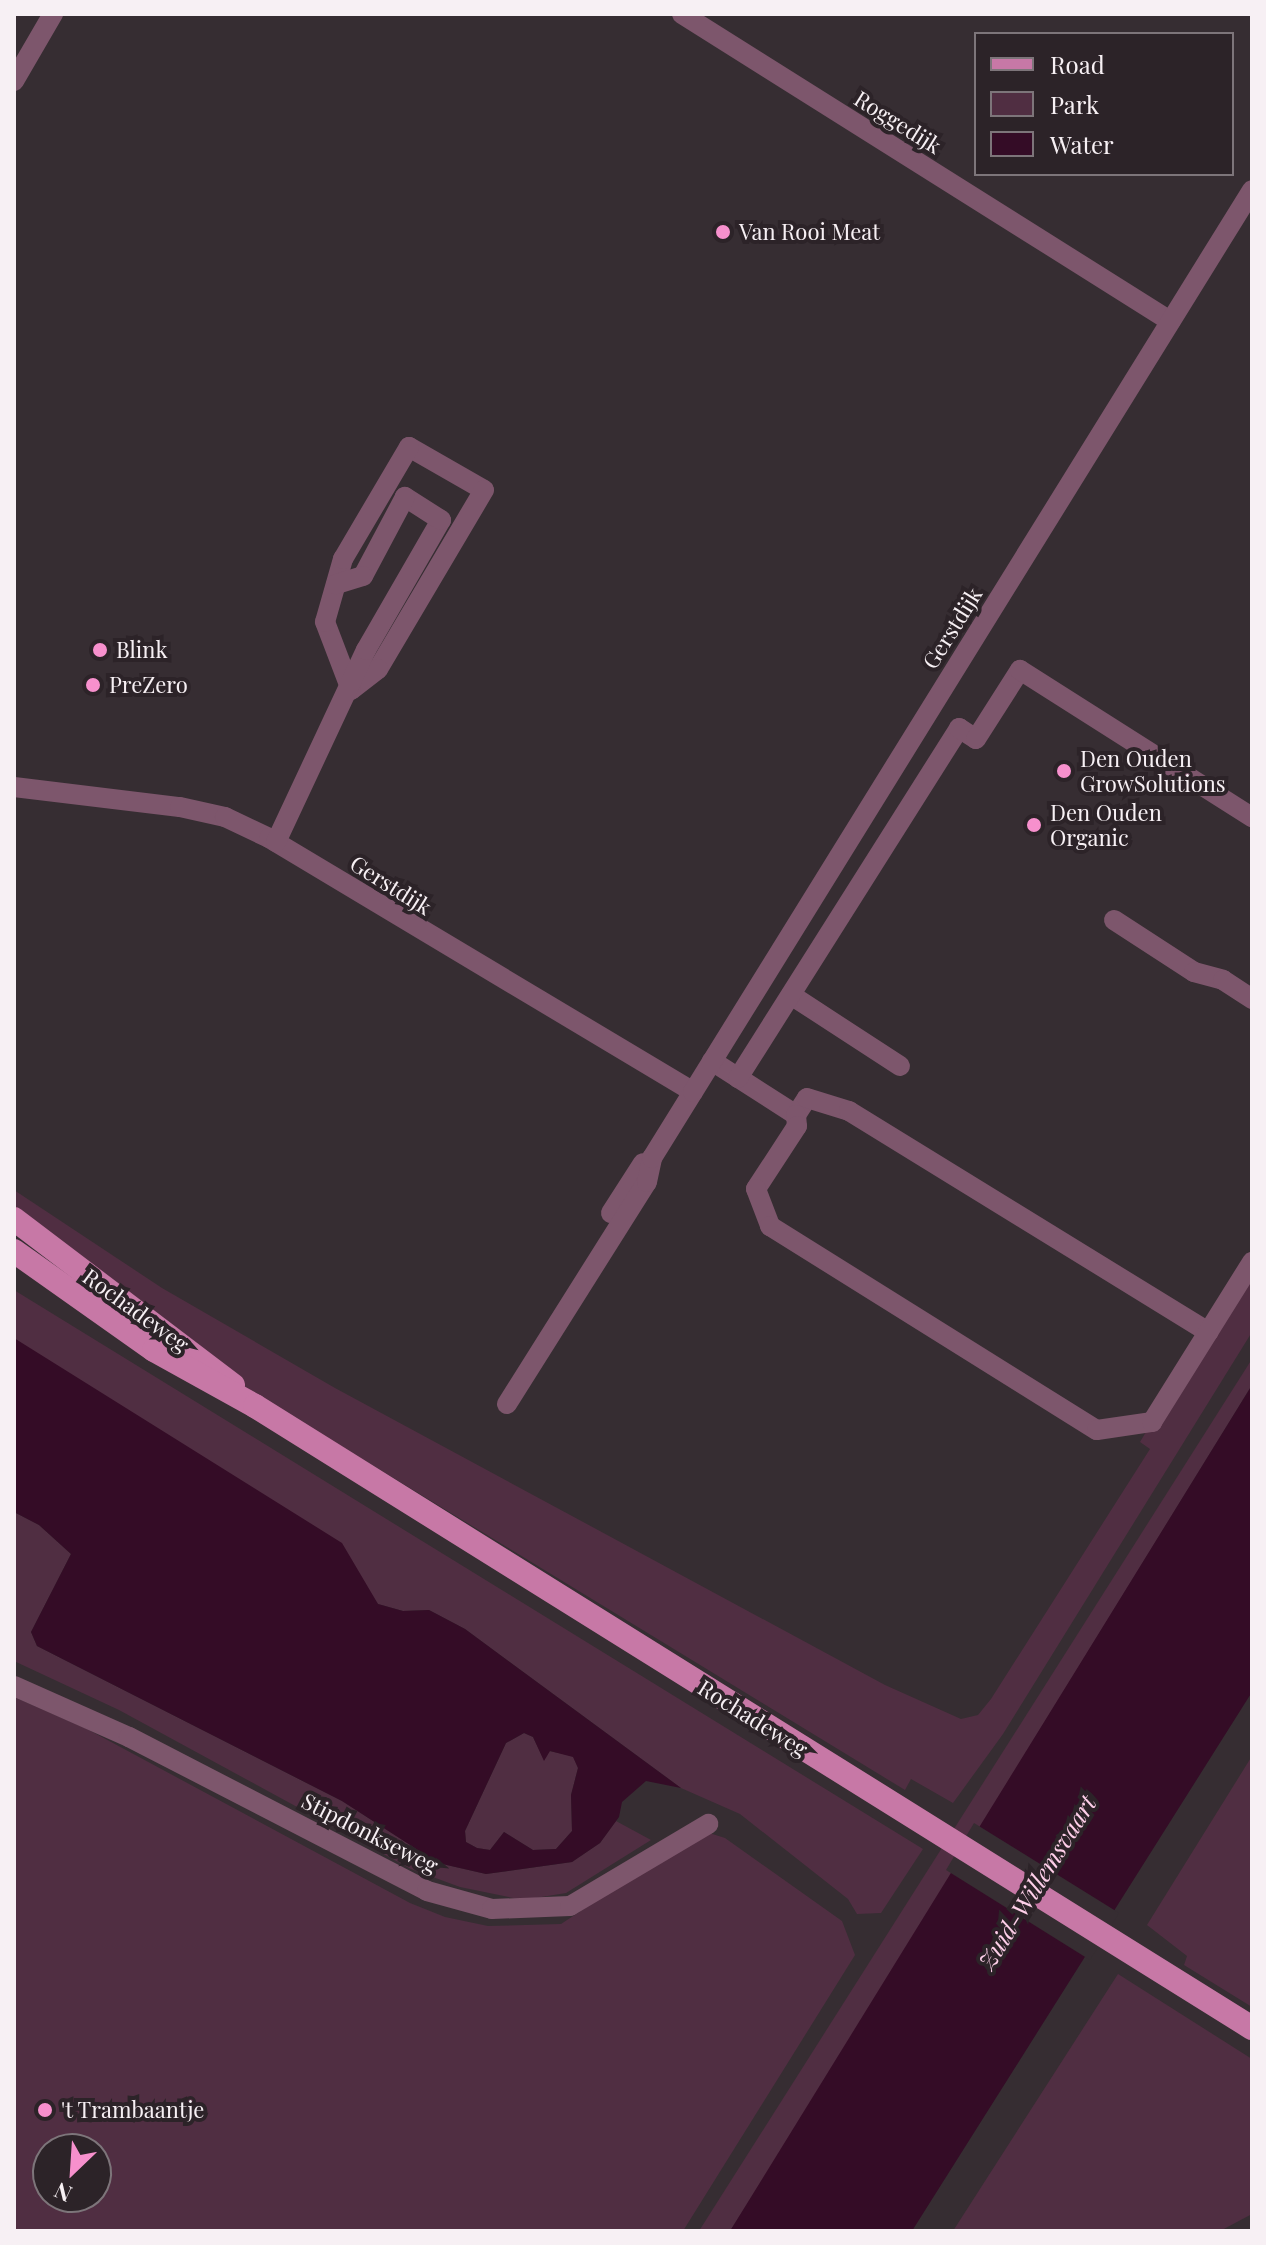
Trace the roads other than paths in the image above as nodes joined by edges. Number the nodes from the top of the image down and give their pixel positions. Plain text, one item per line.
1 (53, 14) edge
2 (682, 14) edge
3 (14, 81) edge
4 (1252, 190) edge
5 (1170, 321) junction
6 (336, 584) junction
7 (351, 690) junction
8 (14, 787) edge
9 (38, 793) junction
10 (14, 797) edge
11 (1252, 817) edge
12 (276, 842) junction
13 (1114, 920) dead end
14 (791, 995) junction
15 (1252, 999) edge
16 (712, 1061) junction
17 (900, 1066) dead end
18 (738, 1078) junction
19 (693, 1092) junction
20 (796, 1115) junction
21 (14, 1219) edge
22 (14, 1251) edge
23 (1252, 1262) edge
24 (1208, 1332) junction
25 (507, 1404) dead end
26 (255, 1406) junction
27 (14, 1686) edge
28 (708, 1824) dead end
29 (1252, 2028) edge

1 - 3 street
2 - 5 street, Roggedijk
4 - 5 street, Gerstdijk
5 - 16 street, Gerstdijk
6 - 7 street
6 - 7 street
6 - 7 street
7 - 12 street
8 - 9 street, Gerstdijk
9 - 10 street, Gerstdijk
9 - 12 street, Gerstdijk
11 - 14 street
12 - 19 street, Gerstdijk
13 - 15 street
14 - 17 street
14 - 18 street
16 - 18 street
16 - 19 street, Gerstdijk
18 - 20 street
19 - 25 street, Gerstdijk
20 - 24 street
20 - 24 street
21 - 26 main road, Rochadeweg
22 - 26 main road, Rochadeweg
23 - 24 street
26 - 29 main road, Rochadeweg
27 - 28 street, Stipdonkseweg

